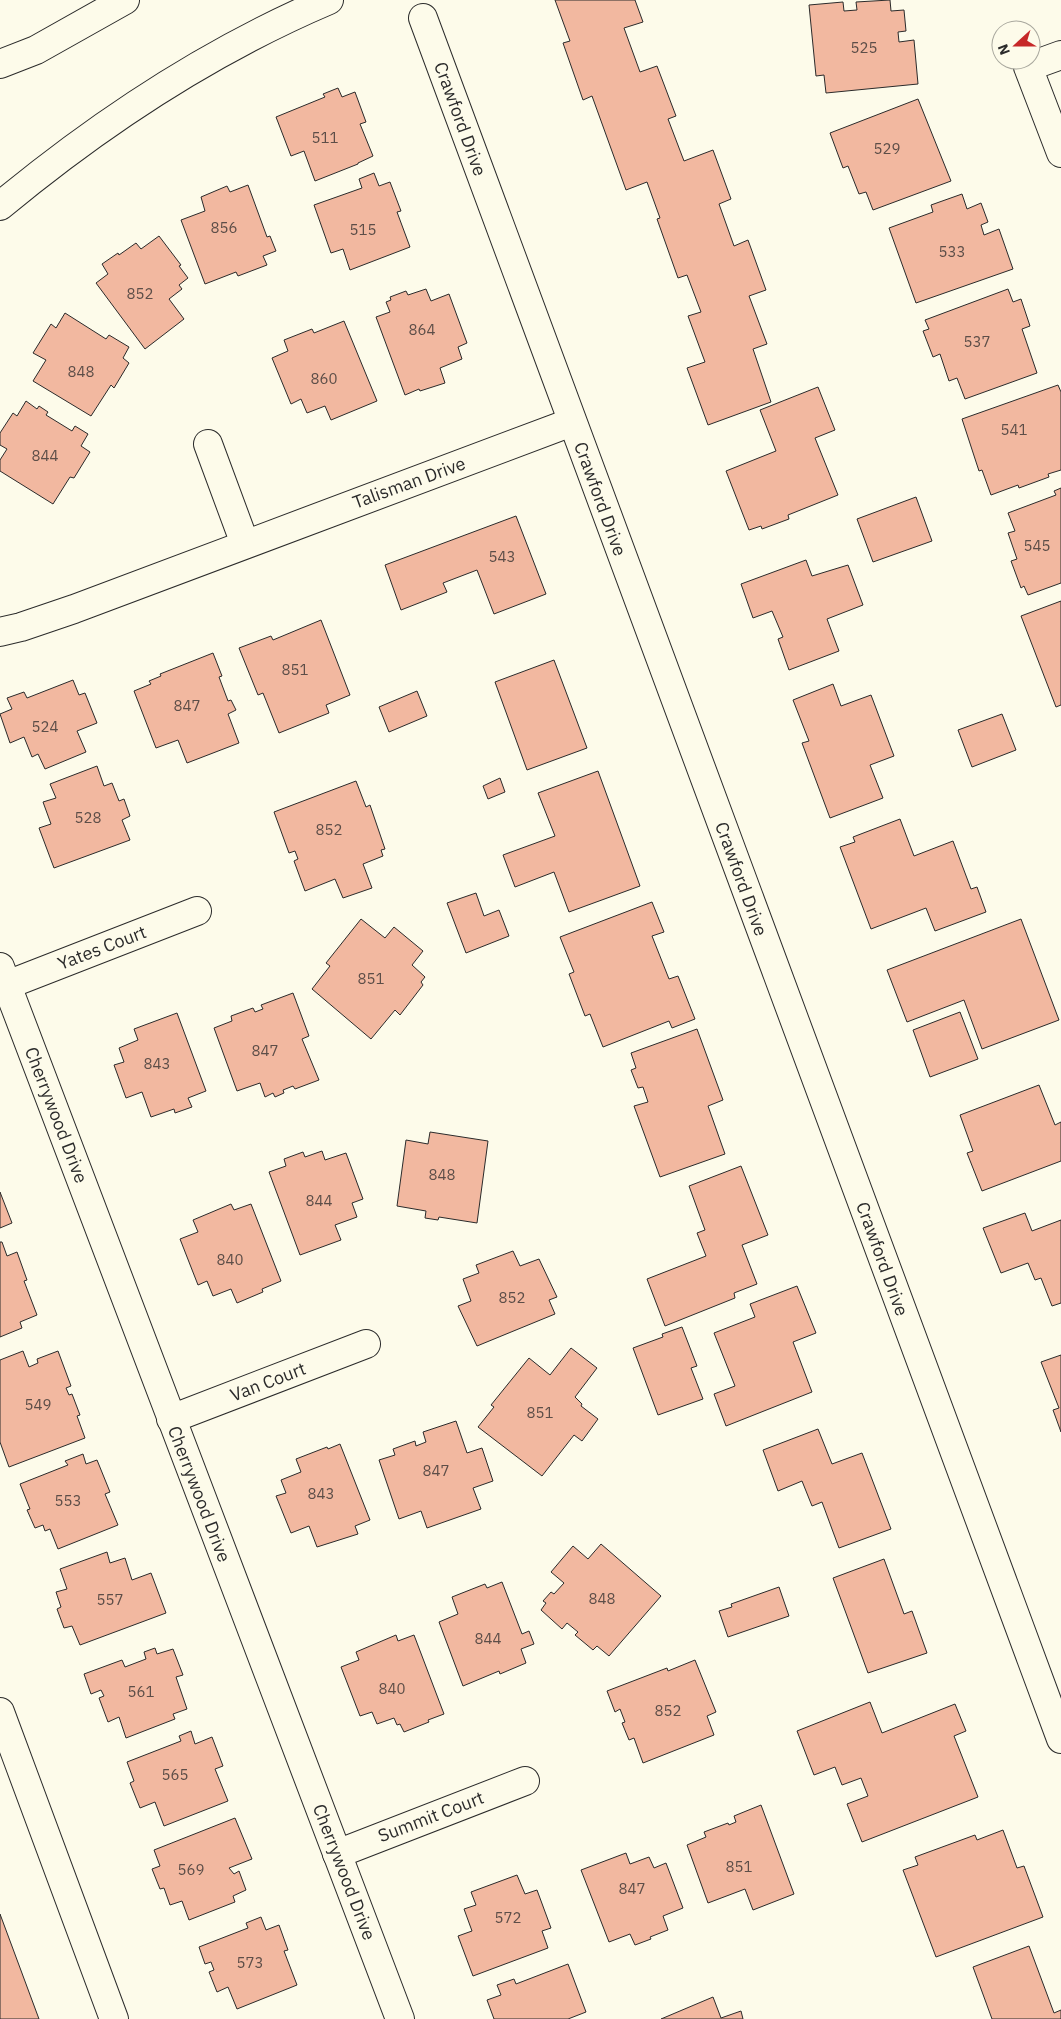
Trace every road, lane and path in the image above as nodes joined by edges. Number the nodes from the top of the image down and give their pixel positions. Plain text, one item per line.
1 (125, 0) edge
2 (329, 0) edge
3 (423, 18) dead end
4 (36, 50) junction
5 (1061, 55) edge
6 (0, 64) edge
7 (0, 78) edge
8 (1061, 153) edge
9 (0, 206) edge
10 (572, 422) junction
11 (208, 444) dead end
12 (246, 544) junction
13 (0, 632) edge
14 (197, 911) dead end
15 (3, 976) edge
16 (366, 1344) dead end
17 (171, 1420) junction
18 (0, 1712) edge
19 (1061, 1739) edge
20 (525, 1780) dead end
21 (337, 1854) junction
22 (114, 2019) edge
23 (400, 2019) edge

1 - 4 street
2 - 9 street
3 - 10 street, Crawford Drive
4 - 6 street
4 - 7 street
5 - 8 street
10 - 12 street, Talisman Drive
10 - 19 street, Crawford Drive
11 - 12 street
12 - 13 street, Talisman Drive
14 - 15 street, Yates Court
15 - 17 street, Cherrywood Drive
16 - 17 street, Van Court
17 - 21 street, Cherrywood Drive
18 - 22 street
20 - 21 street, Summit Court
21 - 23 street, Cherrywood Drive

